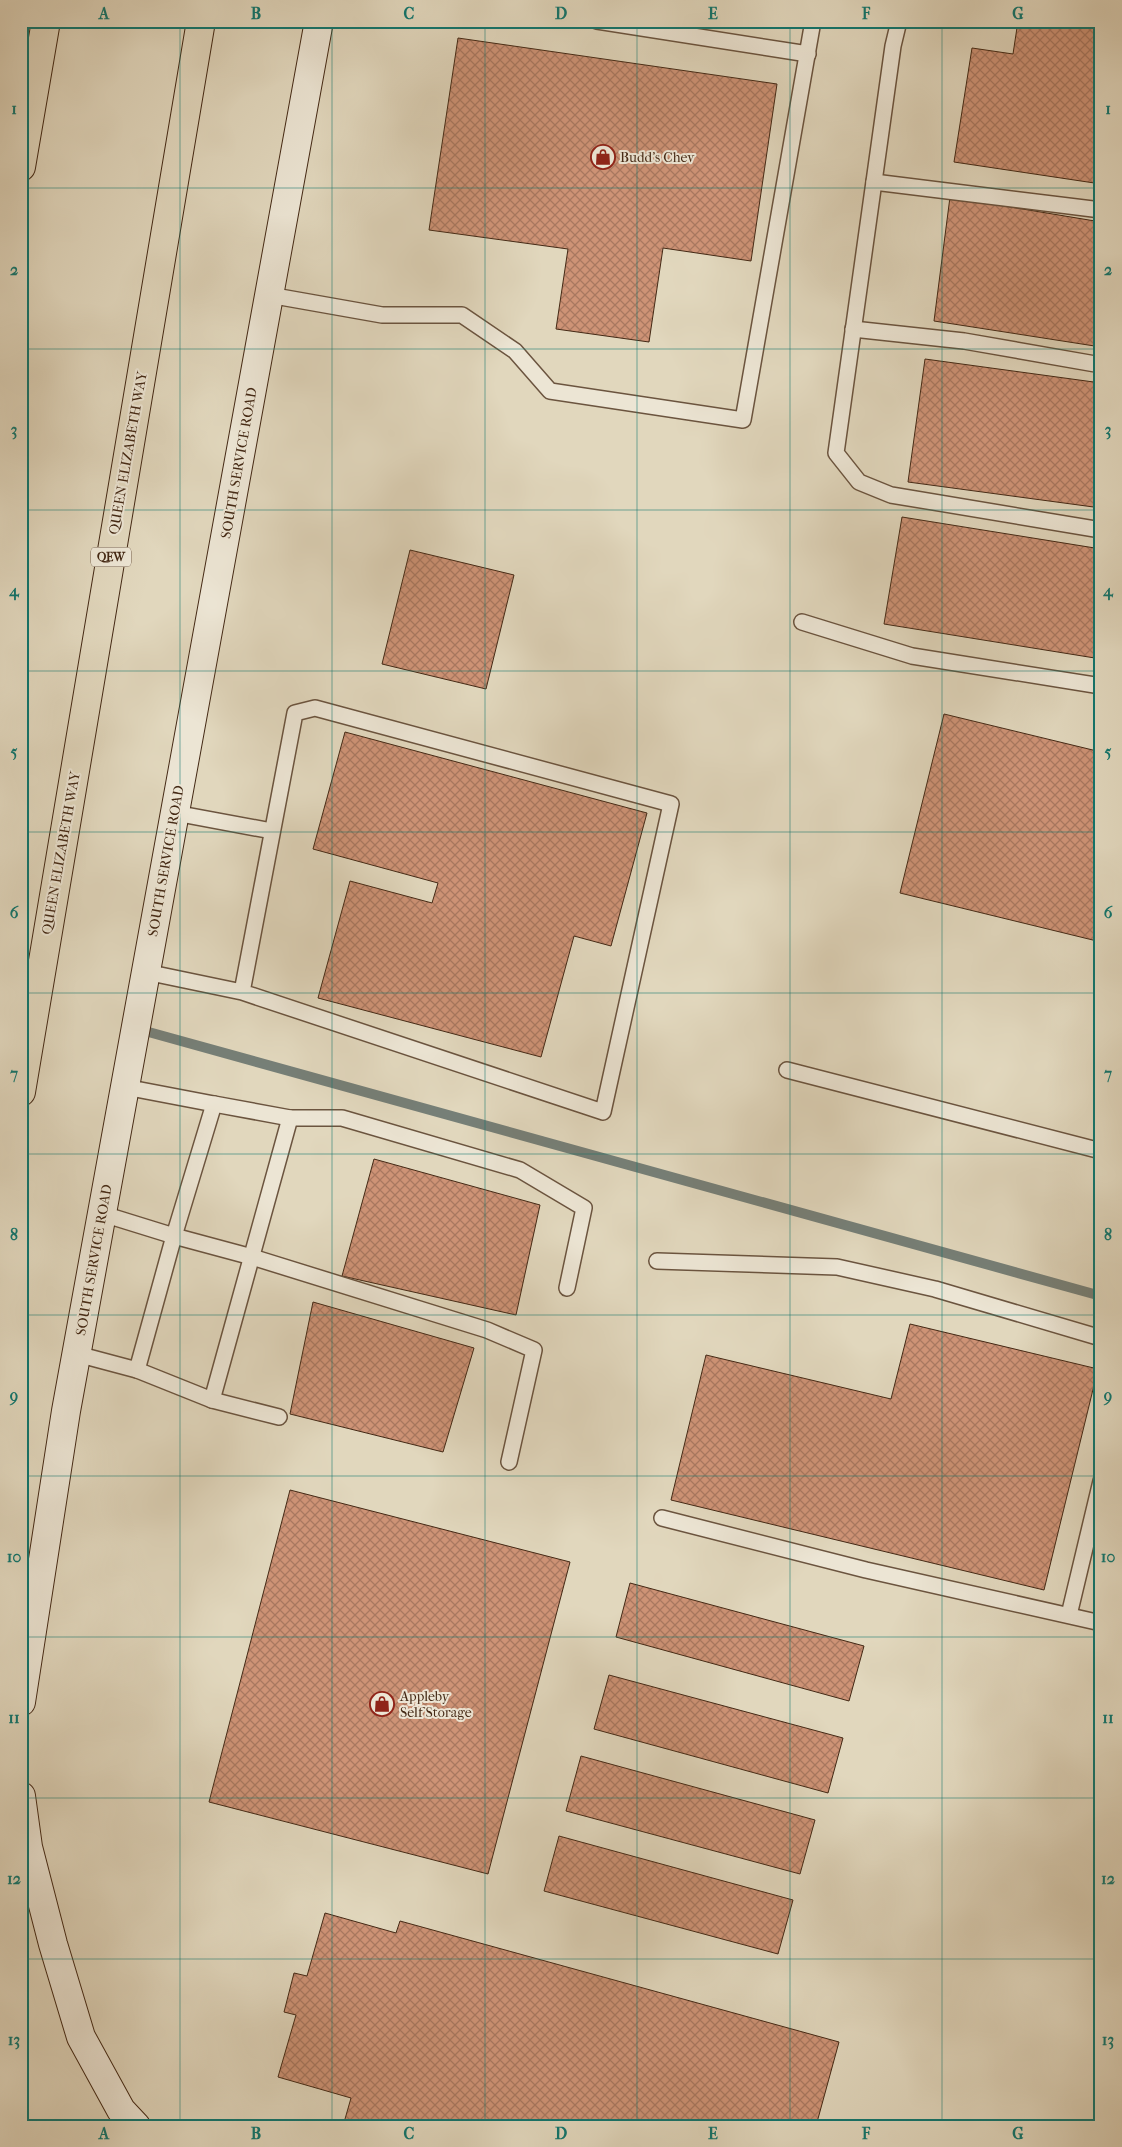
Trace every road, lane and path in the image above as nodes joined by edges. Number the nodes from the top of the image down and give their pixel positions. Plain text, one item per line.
1 (46, 21) edge
2 (201, 21) edge
3 (319, 21) edge
4 (598, 21) edge
5 (813, 21) edge
6 (899, 21) edge
7 (808, 54) junction
8 (21, 167) edge
9 (874, 182) junction
10 (1101, 210) edge
11 (269, 296) junction
12 (854, 328) junction
13 (1101, 366) edge
14 (1101, 530) edge
15 (802, 622) dead end
16 (1101, 686) edge
17 (175, 813) junction
18 (272, 831) junction
19 (146, 972) junction
20 (242, 992) junction
21 (787, 1070) dead end
22 (125, 1087) junction
23 (21, 1092) edge
24 (214, 1104) junction
25 (290, 1118) junction
26 (1101, 1150) edge
27 (103, 1214) junction
28 (174, 1236) junction
29 (252, 1257) junction
30 (657, 1261) dead end
31 (567, 1288) dead end
32 (1101, 1338) edge
33 (77, 1354) junction
34 (137, 1370) junction
35 (212, 1400) junction
36 (278, 1417) dead end
37 (509, 1462) dead end
38 (1101, 1481) edge
39 (662, 1518) dead end
40 (1069, 1615) junction
41 (1101, 1623) edge
42 (21, 1702) edge
43 (21, 1796) edge
44 (136, 2126) edge

1 - 8 highway
2 - 23 highway, QUEEN ELIZABETH WAY / QEW
3 - 11 street, SOUTH SERVICE ROAD
4 - 7 lane
5 - 7 lane
6 - 9 lane
7 - 11 lane
9 - 10 lane
9 - 12 lane
11 - 17 street, SOUTH SERVICE ROAD
12 - 13 lane
12 - 14 lane
15 - 16 lane
17 - 18 lane
17 - 19 street, SOUTH SERVICE ROAD
18 - 20 lane
18 - 20 lane
19 - 20 lane
19 - 22 street, SOUTH SERVICE ROAD
21 - 26 lane
22 - 24 lane
22 - 27 street, SOUTH SERVICE ROAD
24 - 25 lane
24 - 28 lane
25 - 29 lane
25 - 31 lane
27 - 28 lane
27 - 33 street, SOUTH SERVICE ROAD
28 - 29 lane
28 - 34 lane
29 - 35 lane
29 - 37 lane
30 - 32 lane
33 - 34 lane
33 - 42 street, SOUTH SERVICE ROAD
34 - 35 lane
35 - 36 lane
38 - 40 lane
39 - 40 lane
40 - 41 lane
43 - 44 street

